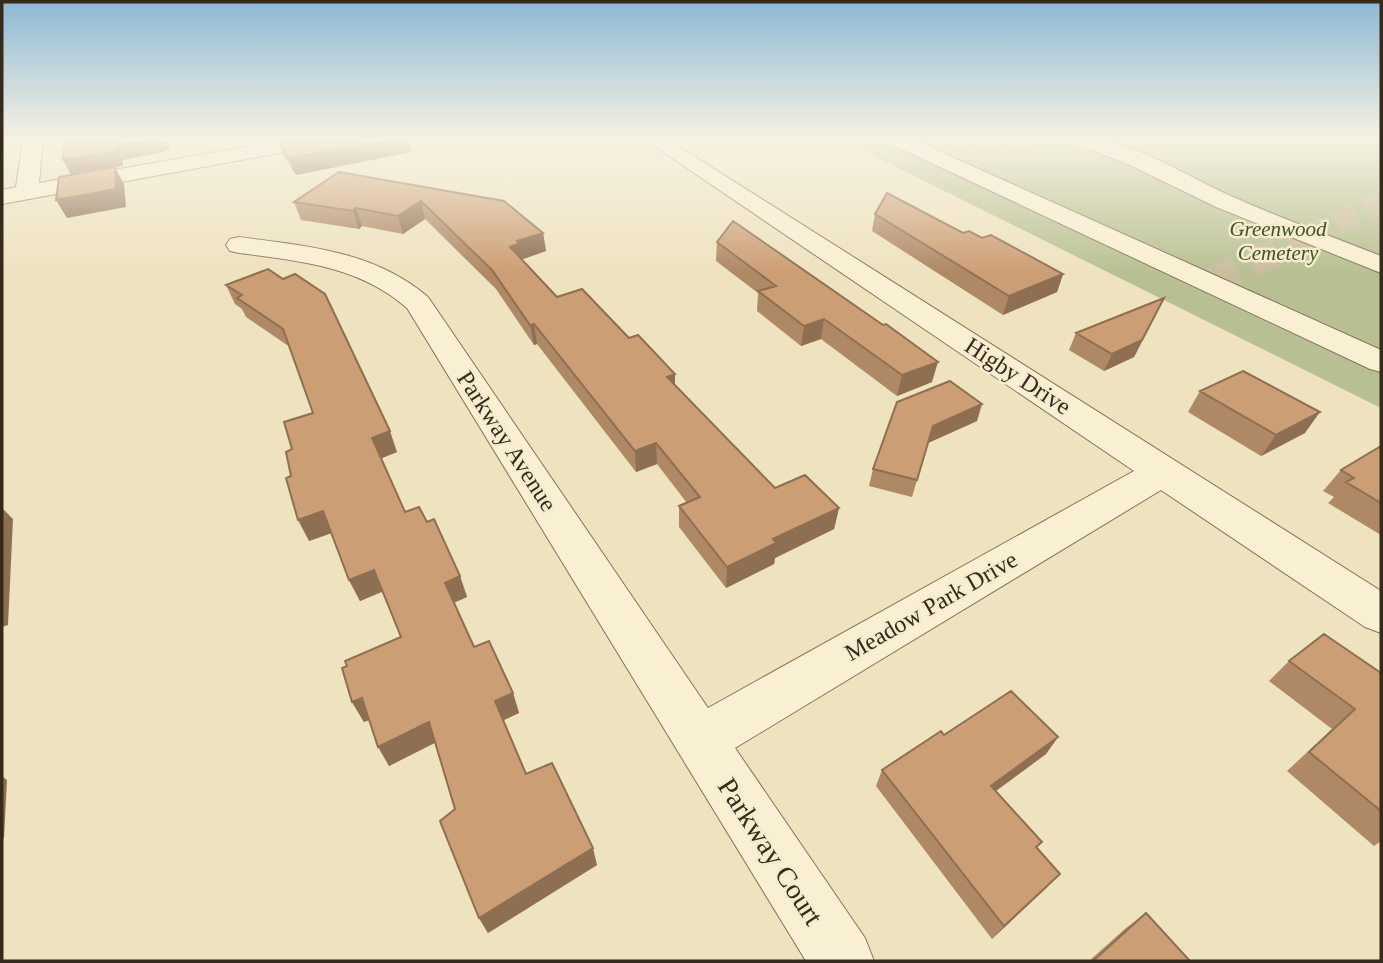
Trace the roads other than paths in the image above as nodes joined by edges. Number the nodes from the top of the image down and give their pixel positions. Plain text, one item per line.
1 (28, 184) edge
2 (62, 184) edge
3 (723, 184) edge
4 (994, 184) edge
5 (1187, 184) edge
6 (27, 192) junction
7 (2, 197) edge
8 (239, 245) dead end
9 (1381, 265) edge
10 (1381, 362) edge
11 (1164, 471) junction
12 (1381, 614) edge
13 (699, 741) junction
14 (842, 961) edge

1 - 6 street
2 - 6 street
3 - 11 street, Higby Drive
4 - 10 street
5 - 9 street
6 - 7 street
8 - 13 street, Parkway Avenue
11 - 12 street, Higby Drive
11 - 13 street, Meadow Park Drive
13 - 14 street, Parkway Court

